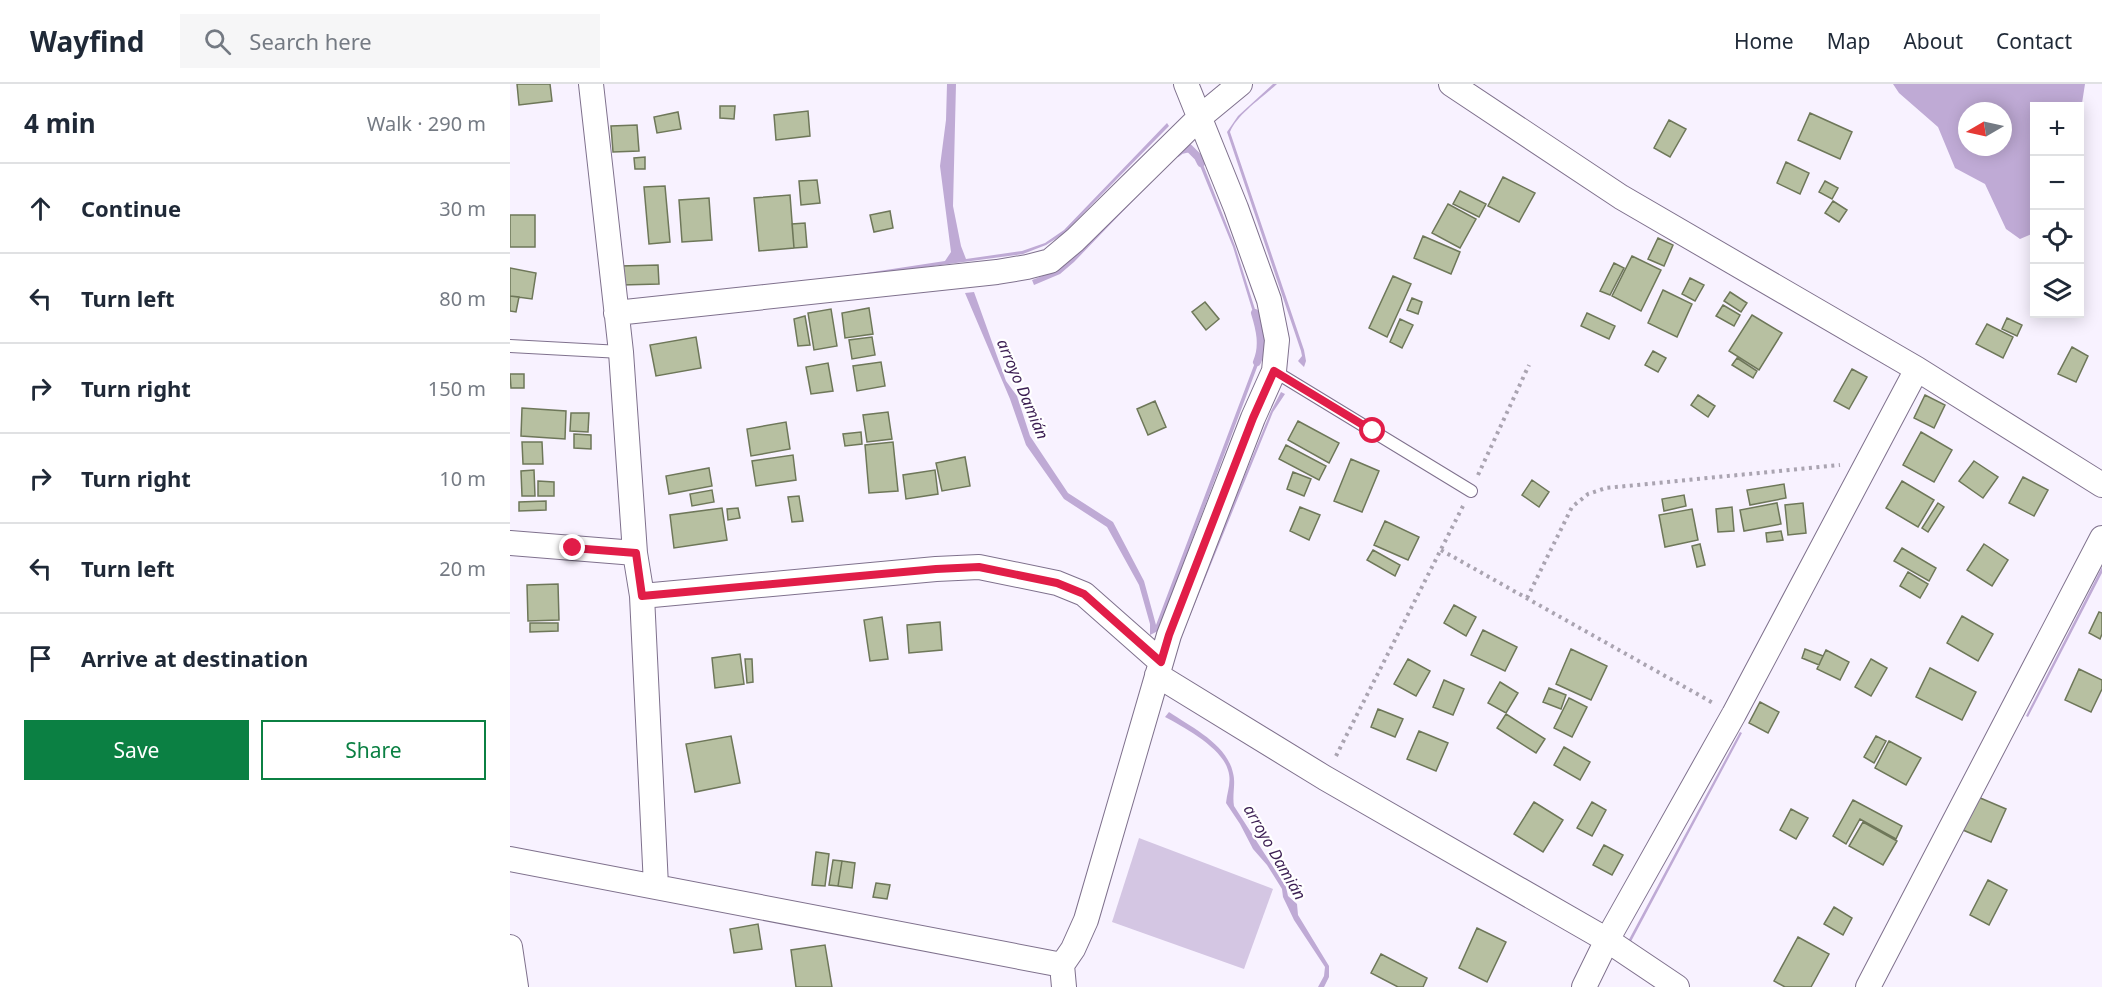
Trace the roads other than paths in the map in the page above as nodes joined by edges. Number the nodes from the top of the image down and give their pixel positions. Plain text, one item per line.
1 (591, 84) edge
2 (1186, 84) edge
3 (1240, 84) edge
4 (1451, 84) edge
5 (1200, 117) junction
6 (616, 313) junction
7 (510, 346) edge
8 (621, 352) junction
9 (1917, 369) junction
10 (1274, 371) junction
11 (2102, 485) edge
12 (1471, 491) road end
13 (2102, 538) edge
14 (510, 543) edge
15 (636, 553) junction
16 (642, 596) junction
17 (1159, 669) junction
18 (510, 859) edge
19 (656, 886) junction
20 (1607, 940) junction
21 (510, 947) edge
22 (1063, 976) edge
23 (516, 987) edge
24 (1584, 987) edge
25 (1677, 987) edge
26 (1868, 987) edge

1 - 6 street
2 - 5 street
3 - 5 street
4 - 9 street
5 - 6 street
5 - 10 street
6 - 8 street
7 - 8 lane
8 - 15 street
9 - 11 street
9 - 20 street
10 - 12 lane
10 - 17 street
13 - 26 street
14 - 15 street
15 - 16 street
16 - 17 street
16 - 19 street
17 - 20 street
17 - 22 street
18 - 19 street
19 - 22 street
20 - 24 street
20 - 25 street
21 - 23 street

